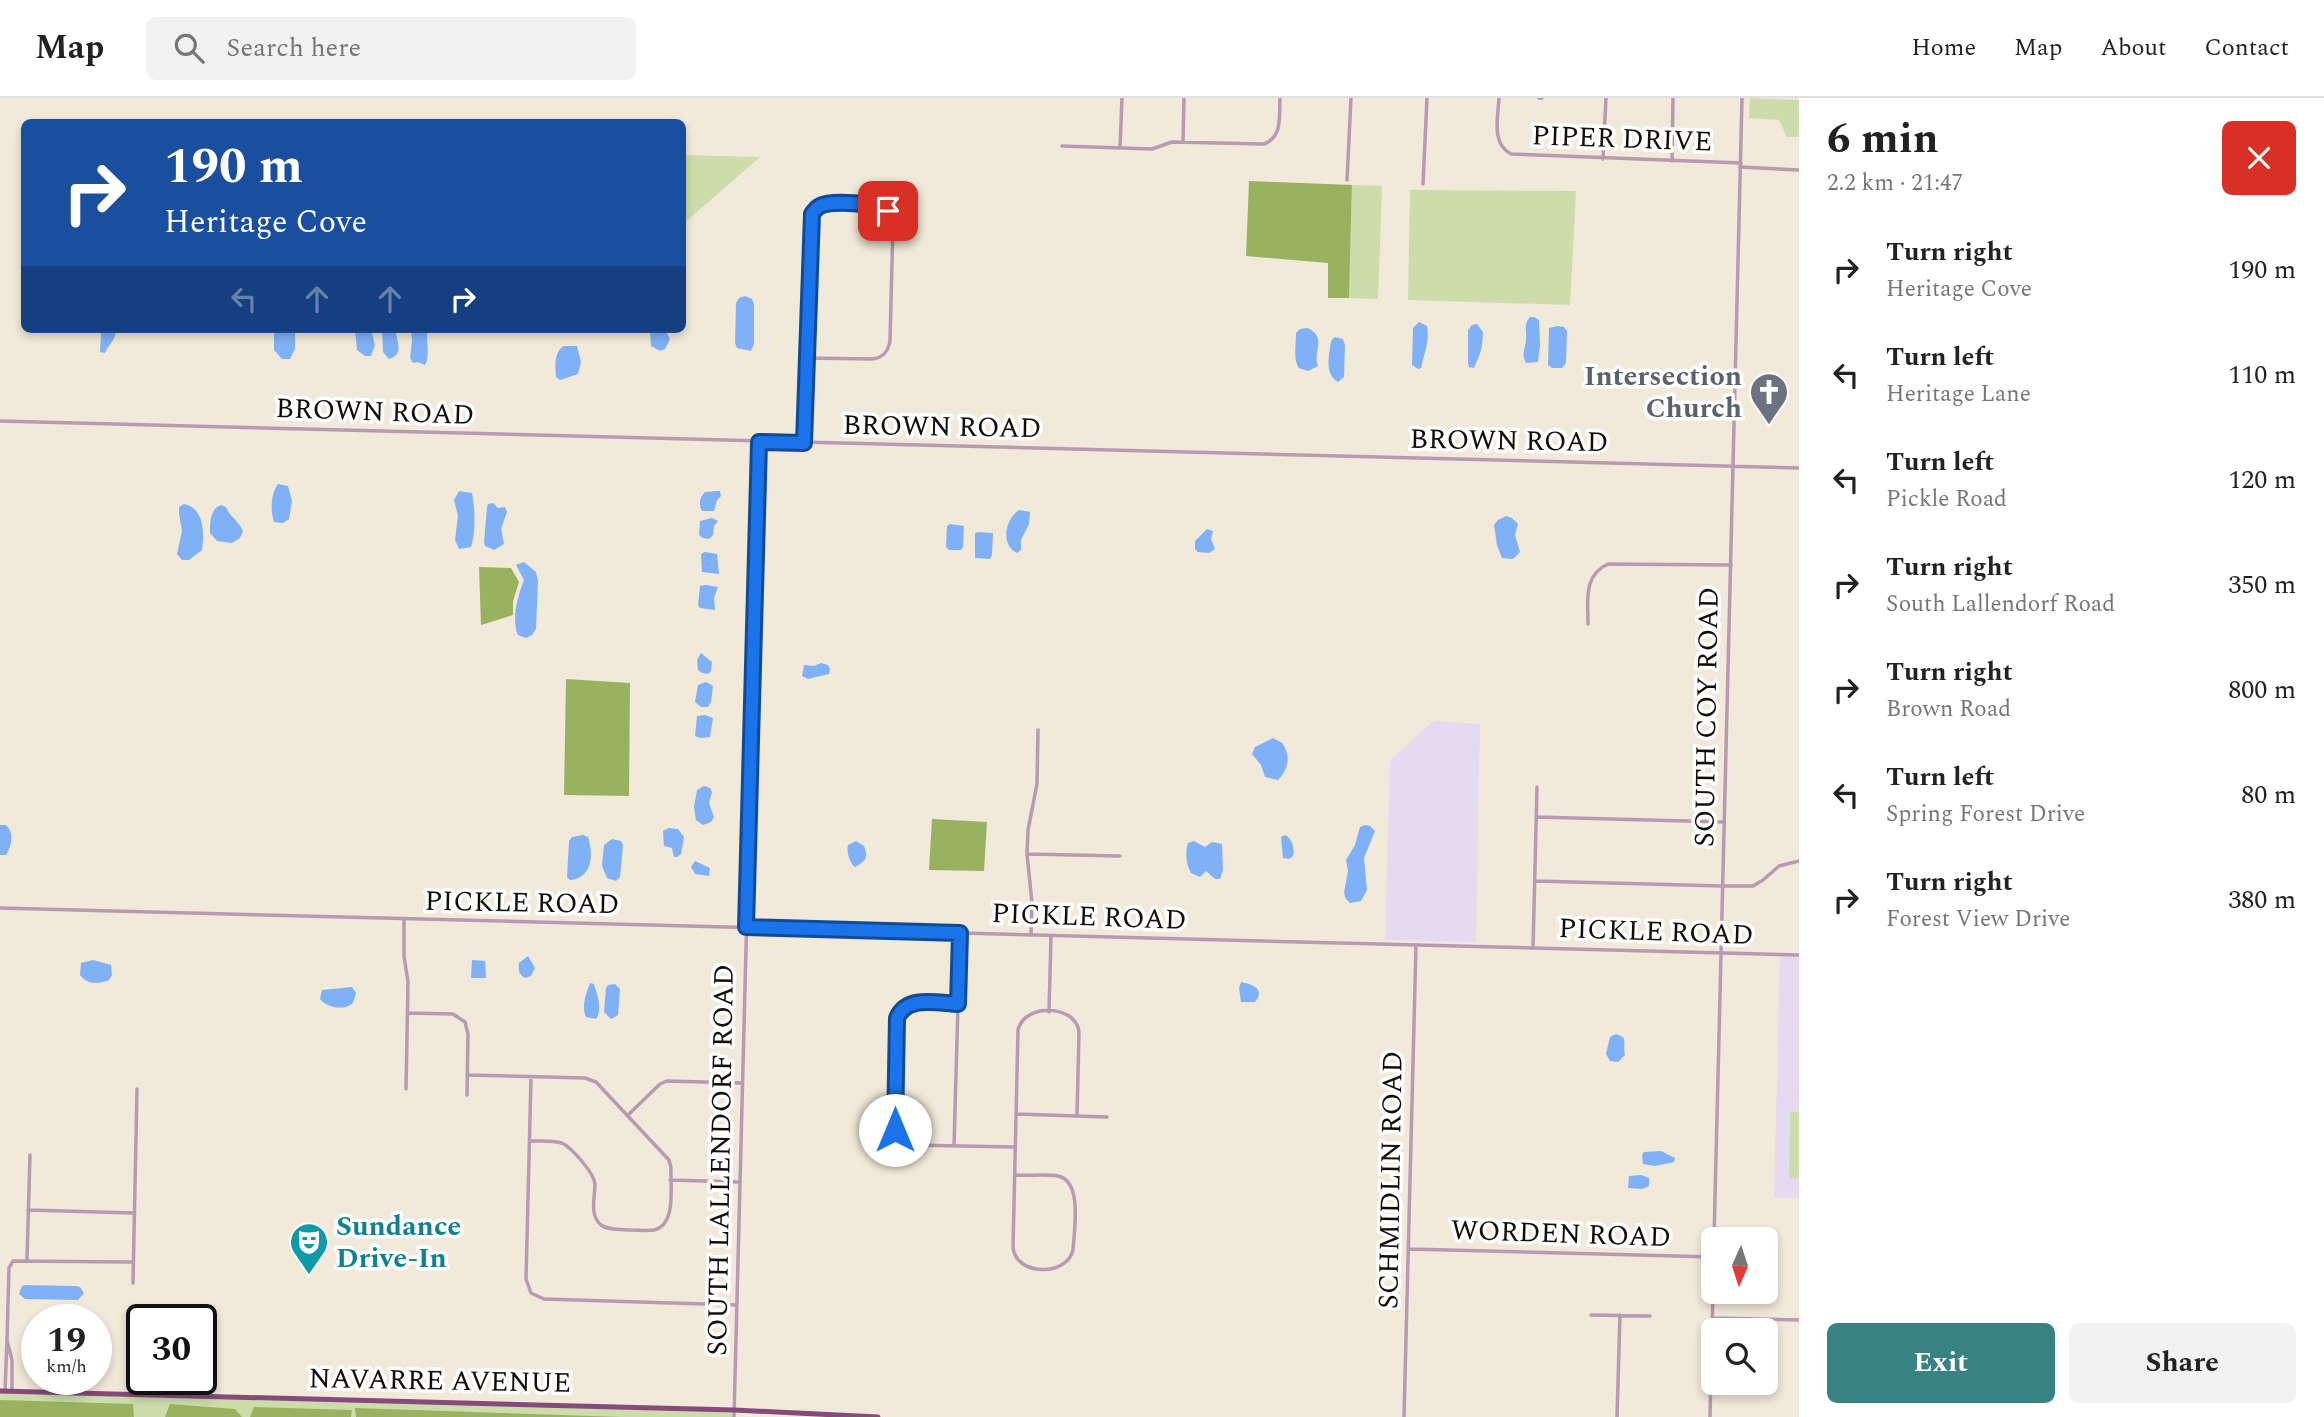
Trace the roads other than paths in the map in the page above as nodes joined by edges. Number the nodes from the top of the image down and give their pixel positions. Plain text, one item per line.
1 (1122, 98) edge
2 (1184, 98) edge
3 (1280, 98) edge
4 (1351, 98) edge
5 (1427, 98) edge
6 (1499, 98) edge
7 (1606, 98) edge
8 (1674, 98) edge
9 (1742, 98) edge
10 (1183, 142) junction
11 (1062, 146) dead end
12 (1119, 148) junction
13 (1603, 159) junction
14 (1672, 161) junction
15 (1740, 165) junction
16 (1799, 170) edge
17 (1347, 180) dead end
18 (1423, 184) dead end
19 (807, 358) junction
20 (0, 421) edge
21 (759, 442) junction
22 (804, 443) junction
23 (1733, 466) junction
24 (1799, 468) edge
25 (1731, 565) junction
26 (1588, 624) dead end
27 (1038, 730) dead end
28 (1537, 787) dead end
29 (1536, 817) junction
30 (1724, 822) junction
31 (1027, 854) junction
32 (1120, 856) dead end
33 (1799, 861) edge
34 (1535, 881) junction
35 (1722, 886) junction
36 (0, 908) edge
37 (404, 919) junction
38 (746, 927) junction
39 (960, 933) junction
40 (1031, 935) junction
41 (1051, 936) junction
42 (1416, 945) junction
43 (1533, 948) junction
44 (1721, 953) junction
45 (1799, 955) edge
46 (958, 1004) junction
47 (1049, 1012) junction
48 (408, 1013) junction
49 (467, 1075) junction
50 (531, 1077) junction
51 (741, 1083) junction
52 (137, 1089) dead end
53 (406, 1089) dead end
54 (467, 1095) dead end
55 (1016, 1114) junction
56 (628, 1115) junction
57 (1077, 1116) junction
58 (1107, 1117) dead end
59 (530, 1141) junction
60 (954, 1146) junction
61 (1015, 1147) junction
62 (30, 1155) dead end
63 (1014, 1175) junction
64 (670, 1180) junction
65 (739, 1182) junction
66 (28, 1210) junction
67 (135, 1213) junction
68 (1714, 1227) edge
69 (1409, 1249) junction
70 (1701, 1257) edge
71 (27, 1259) junction
72 (133, 1262) junction
73 (133, 1283) dead end
74 (1713, 1304) edge
75 (736, 1305) junction
76 (1591, 1315) dead end
77 (1620, 1315) junction
78 (1650, 1316) dead end
79 (1713, 1318) edge
80 (1778, 1320) edge
81 (1799, 1320) edge
82 (6, 1391) edge
83 (1711, 1395) edge
84 (734, 1413) edge
85 (878, 1417) edge
86 (1404, 1417) edge
87 (1617, 1417) edge
88 (1710, 1417) edge

1 - 12 street
2 - 10 street
3 - 10 street
4 - 17 street
5 - 18 street
6 - 13 street, PIPER DRIVE
7 - 13 street
8 - 14 street
9 - 15 street, SOUTH COY ROAD
10 - 12 street
11 - 12 street
13 - 14 street, PIPER DRIVE
14 - 15 street, PIPER DRIVE
15 - 16 street, PIPER DRIVE
15 - 23 street, SOUTH COY ROAD
19 - 19 street
19 - 22 street
20 - 21 street, BROWN ROAD
21 - 22 street, BROWN ROAD
21 - 38 street, SOUTH LALLENDORF ROAD
22 - 23 street, BROWN ROAD
23 - 24 street, BROWN ROAD
23 - 25 street, SOUTH COY ROAD
25 - 26 street
25 - 30 street, SOUTH COY ROAD
27 - 31 street
28 - 29 street
29 - 30 street
29 - 34 street
30 - 35 street, SOUTH COY ROAD
31 - 32 street
31 - 40 street
33 - 35 street
34 - 35 street
34 - 43 street
35 - 44 street, SOUTH COY ROAD
36 - 37 street, PICKLE ROAD
37 - 38 street, PICKLE ROAD
37 - 48 street
38 - 39 street, PICKLE ROAD
38 - 51 street, SOUTH LALLENDORF ROAD
39 - 40 street, PICKLE ROAD
39 - 46 street
40 - 41 street, PICKLE ROAD
41 - 42 street, PICKLE ROAD
41 - 47 street
42 - 43 street, PICKLE ROAD
42 - 69 street, SCHMIDLIN ROAD
43 - 44 street, PICKLE ROAD
44 - 45 street, PICKLE ROAD
44 - 68 street, SOUTH COY ROAD
46 - 60 street
46 - 60 street
47 - 55 street
47 - 57 street
48 - 49 street
48 - 53 street
49 - 50 street
49 - 54 street
50 - 56 street
50 - 59 street
51 - 56 street
51 - 65 street, SOUTH LALLENDORF ROAD
52 - 67 street
55 - 57 street
55 - 61 street
56 - 64 street
57 - 58 street
59 - 64 street
59 - 75 street
60 - 61 street
61 - 63 street
62 - 66 street
63 - 63 street
64 - 65 street
65 - 75 street, SOUTH LALLENDORF ROAD
66 - 67 street
66 - 71 street
67 - 72 street
69 - 70 street, WORDEN ROAD
69 - 86 street, SCHMIDLIN ROAD
71 - 72 street
71 - 82 street
72 - 73 street
74 - 79 street
75 - 84 street, SOUTH LALLENDORF ROAD
76 - 77 street
77 - 78 street
77 - 87 street
80 - 81 street
82 - 84 highway, NAVARRE AVENUE
83 - 88 street
84 - 85 highway, NAVARRE AVENUE

